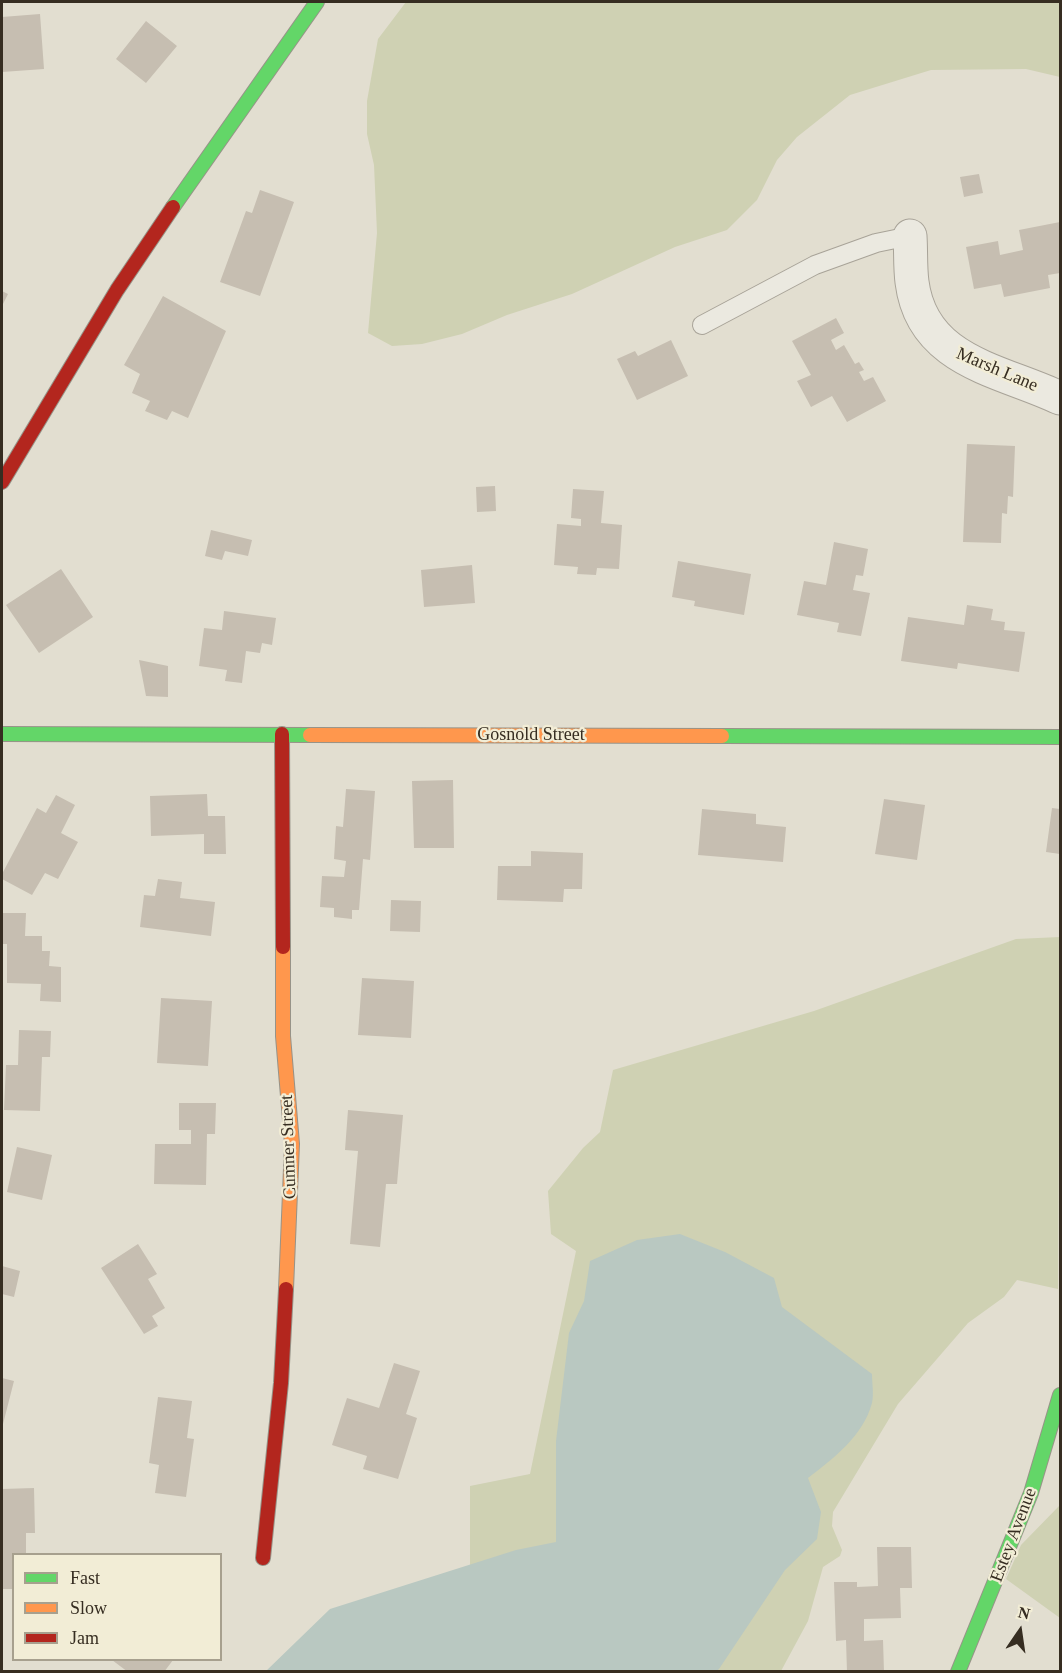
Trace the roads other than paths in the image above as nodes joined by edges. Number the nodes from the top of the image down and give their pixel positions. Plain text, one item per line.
1 (317, 2) edge
2 (910, 236) joint
3 (702, 325) dead end
4 (1060, 398) edge
5 (2, 482) edge
6 (2, 734) edge
7 (282, 734) junction
8 (1060, 737) edge
9 (1060, 1395) edge
10 (263, 1558) dead end
11 (958, 1671) edge

1 - 5 street
2 - 3 lane
2 - 4 street, Marsh Lane
6 - 7 street, Gosnold Street
7 - 8 street, Gosnold Street
7 - 10 street, Cumner Street
9 - 11 street, Estey Avenue

